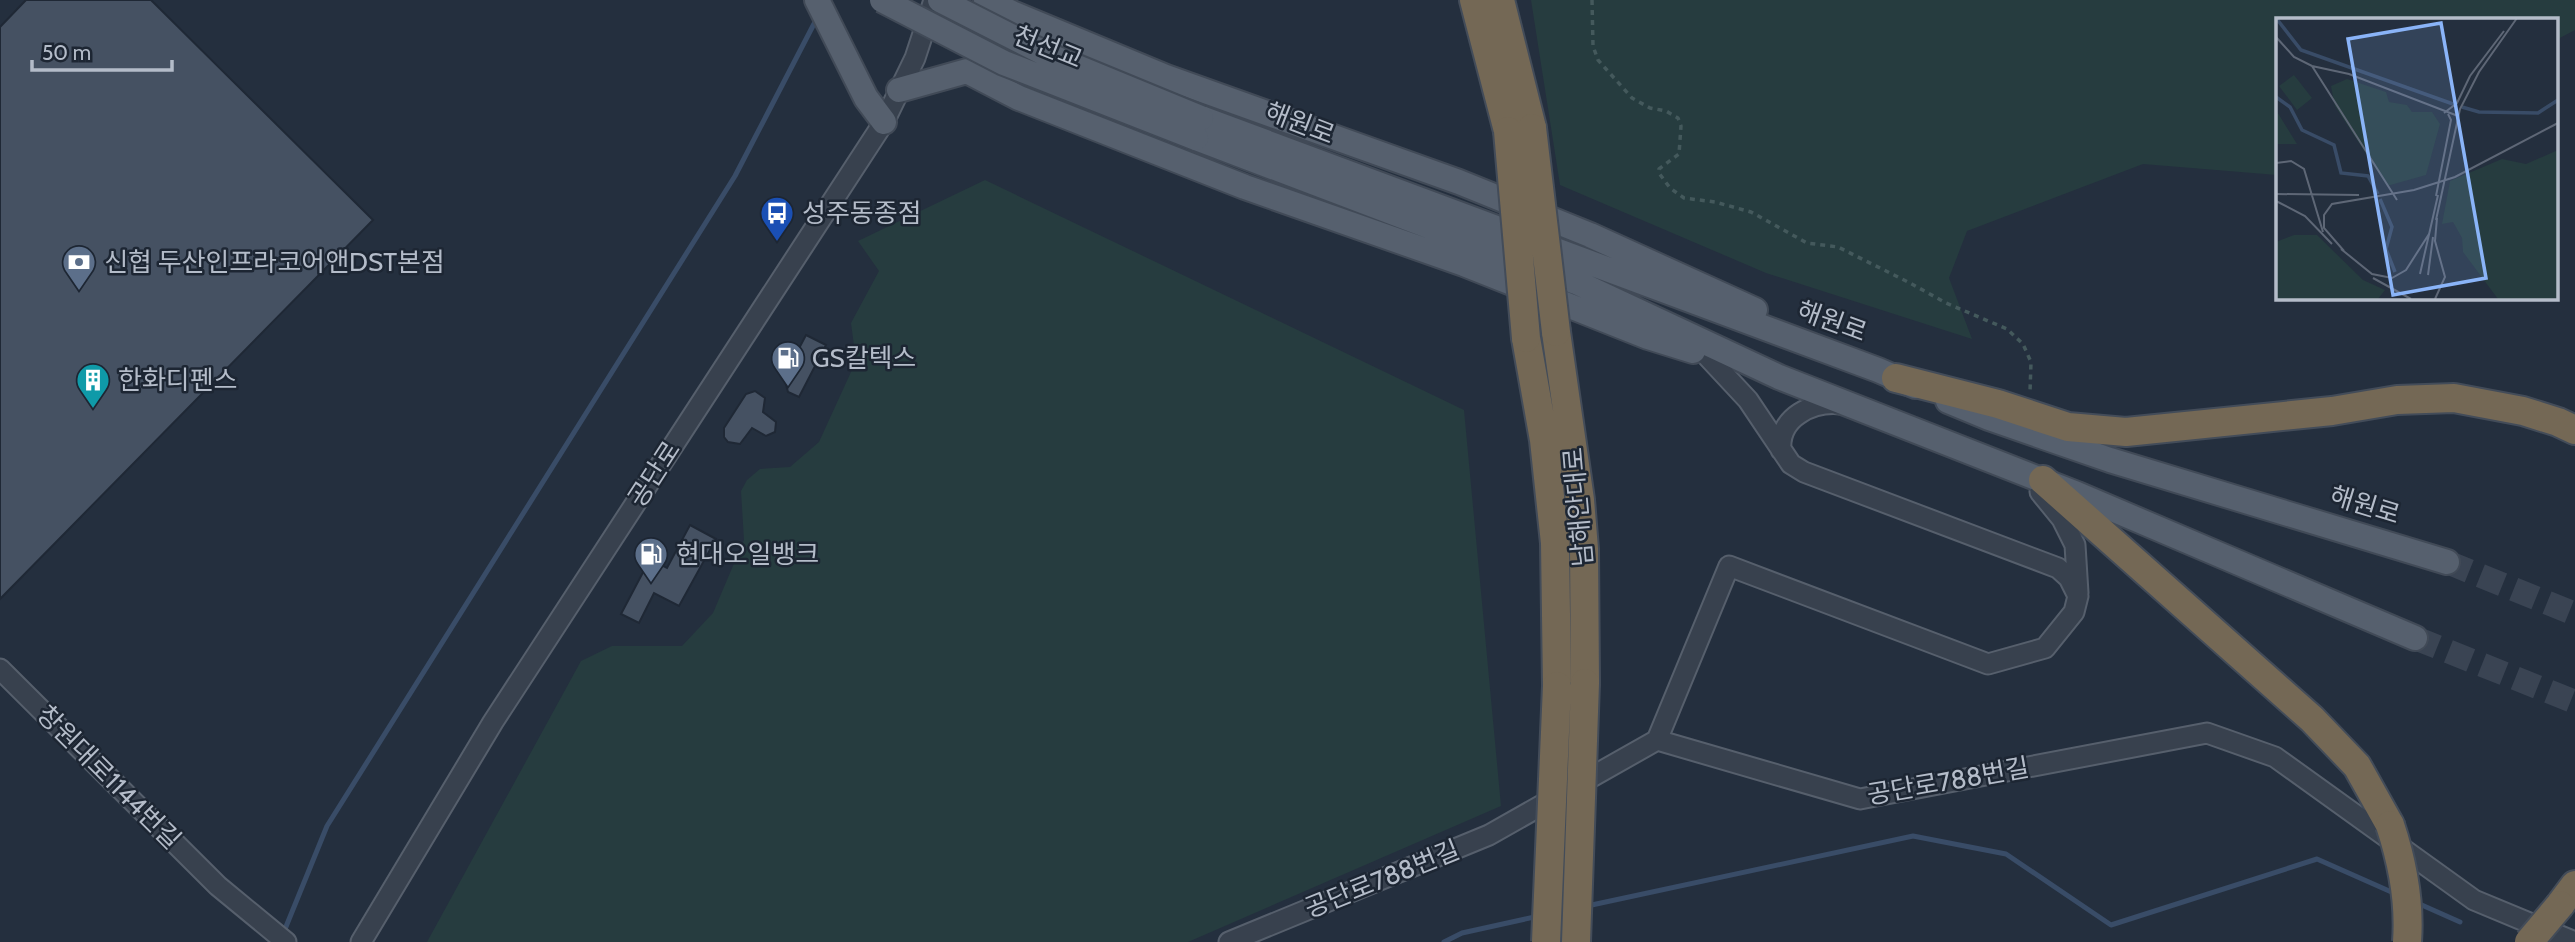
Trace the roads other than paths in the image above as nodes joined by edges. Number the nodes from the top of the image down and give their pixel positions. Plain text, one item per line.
1 (817, 0) edge
2 (882, 0) edge
3 (934, 0) edge
4 (940, 0) edge
5 (986, 0) edge
6 (1474, 0) edge
7 (1500, 0) edge
8 (1054, 30) junction
9 (899, 90) junction
10 (1007, 92) junction
11 (884, 122) junction
12 (1199, 128) junction
13 (1520, 130) junction
14 (1707, 356) junction
15 (1887, 374) junction
16 (1779, 377) junction
17 (1849, 405) junction
18 (2575, 430) edge
19 (1781, 450) junction
20 (2009, 466) junction
21 (2043, 480) junction
22 (2447, 562) tunnel mouth
23 (2078, 596) junction
24 (2415, 638) tunnel mouth
25 (0, 669) edge
26 (1657, 740) junction
27 (2567, 895) edge
28 (286, 942) edge
29 (361, 942) edge
30 (1229, 942) edge
31 (1546, 942) edge
32 (1576, 942) edge
33 (2407, 942) edge
34 (2529, 942) edge
35 (2575, 942) edge

1 - 11 main road
2 - 12 main road, 천선교, bridge
3 - 9 street, 공단로
4 - 12 main road, 천선교, bridge
5 - 8 main road
6 - 13 highway
7 - 13 highway
8 - 10 main road
8 - 15 main road
9 - 10 main road
9 - 11 street, 공단로
10 - 14 main road
11 - 29 street, 공단로
12 - 15 main road, 해원로
12 - 16 main road, 해원로
13 - 31 highway, 남해안대로, bridge
13 - 32 highway, 남해안대로, bridge
14 - 16 main road
14 - 19 street
15 - 18 highway
15 - 22 main road, 해원로
16 - 17 main road, 해원로
17 - 19 street
17 - 20 main road, 해원로
19 - 23 street
20 - 21 main road, 해원로
20 - 23 street
21 - 24 main road, 해원로
21 - 33 highway, bridge
23 - 26 street
25 - 28 street, 창원대로1144번길
26 - 30 street, 공단로788번길
26 - 35 street, 공단로788번길
27 - 34 highway, bridge

